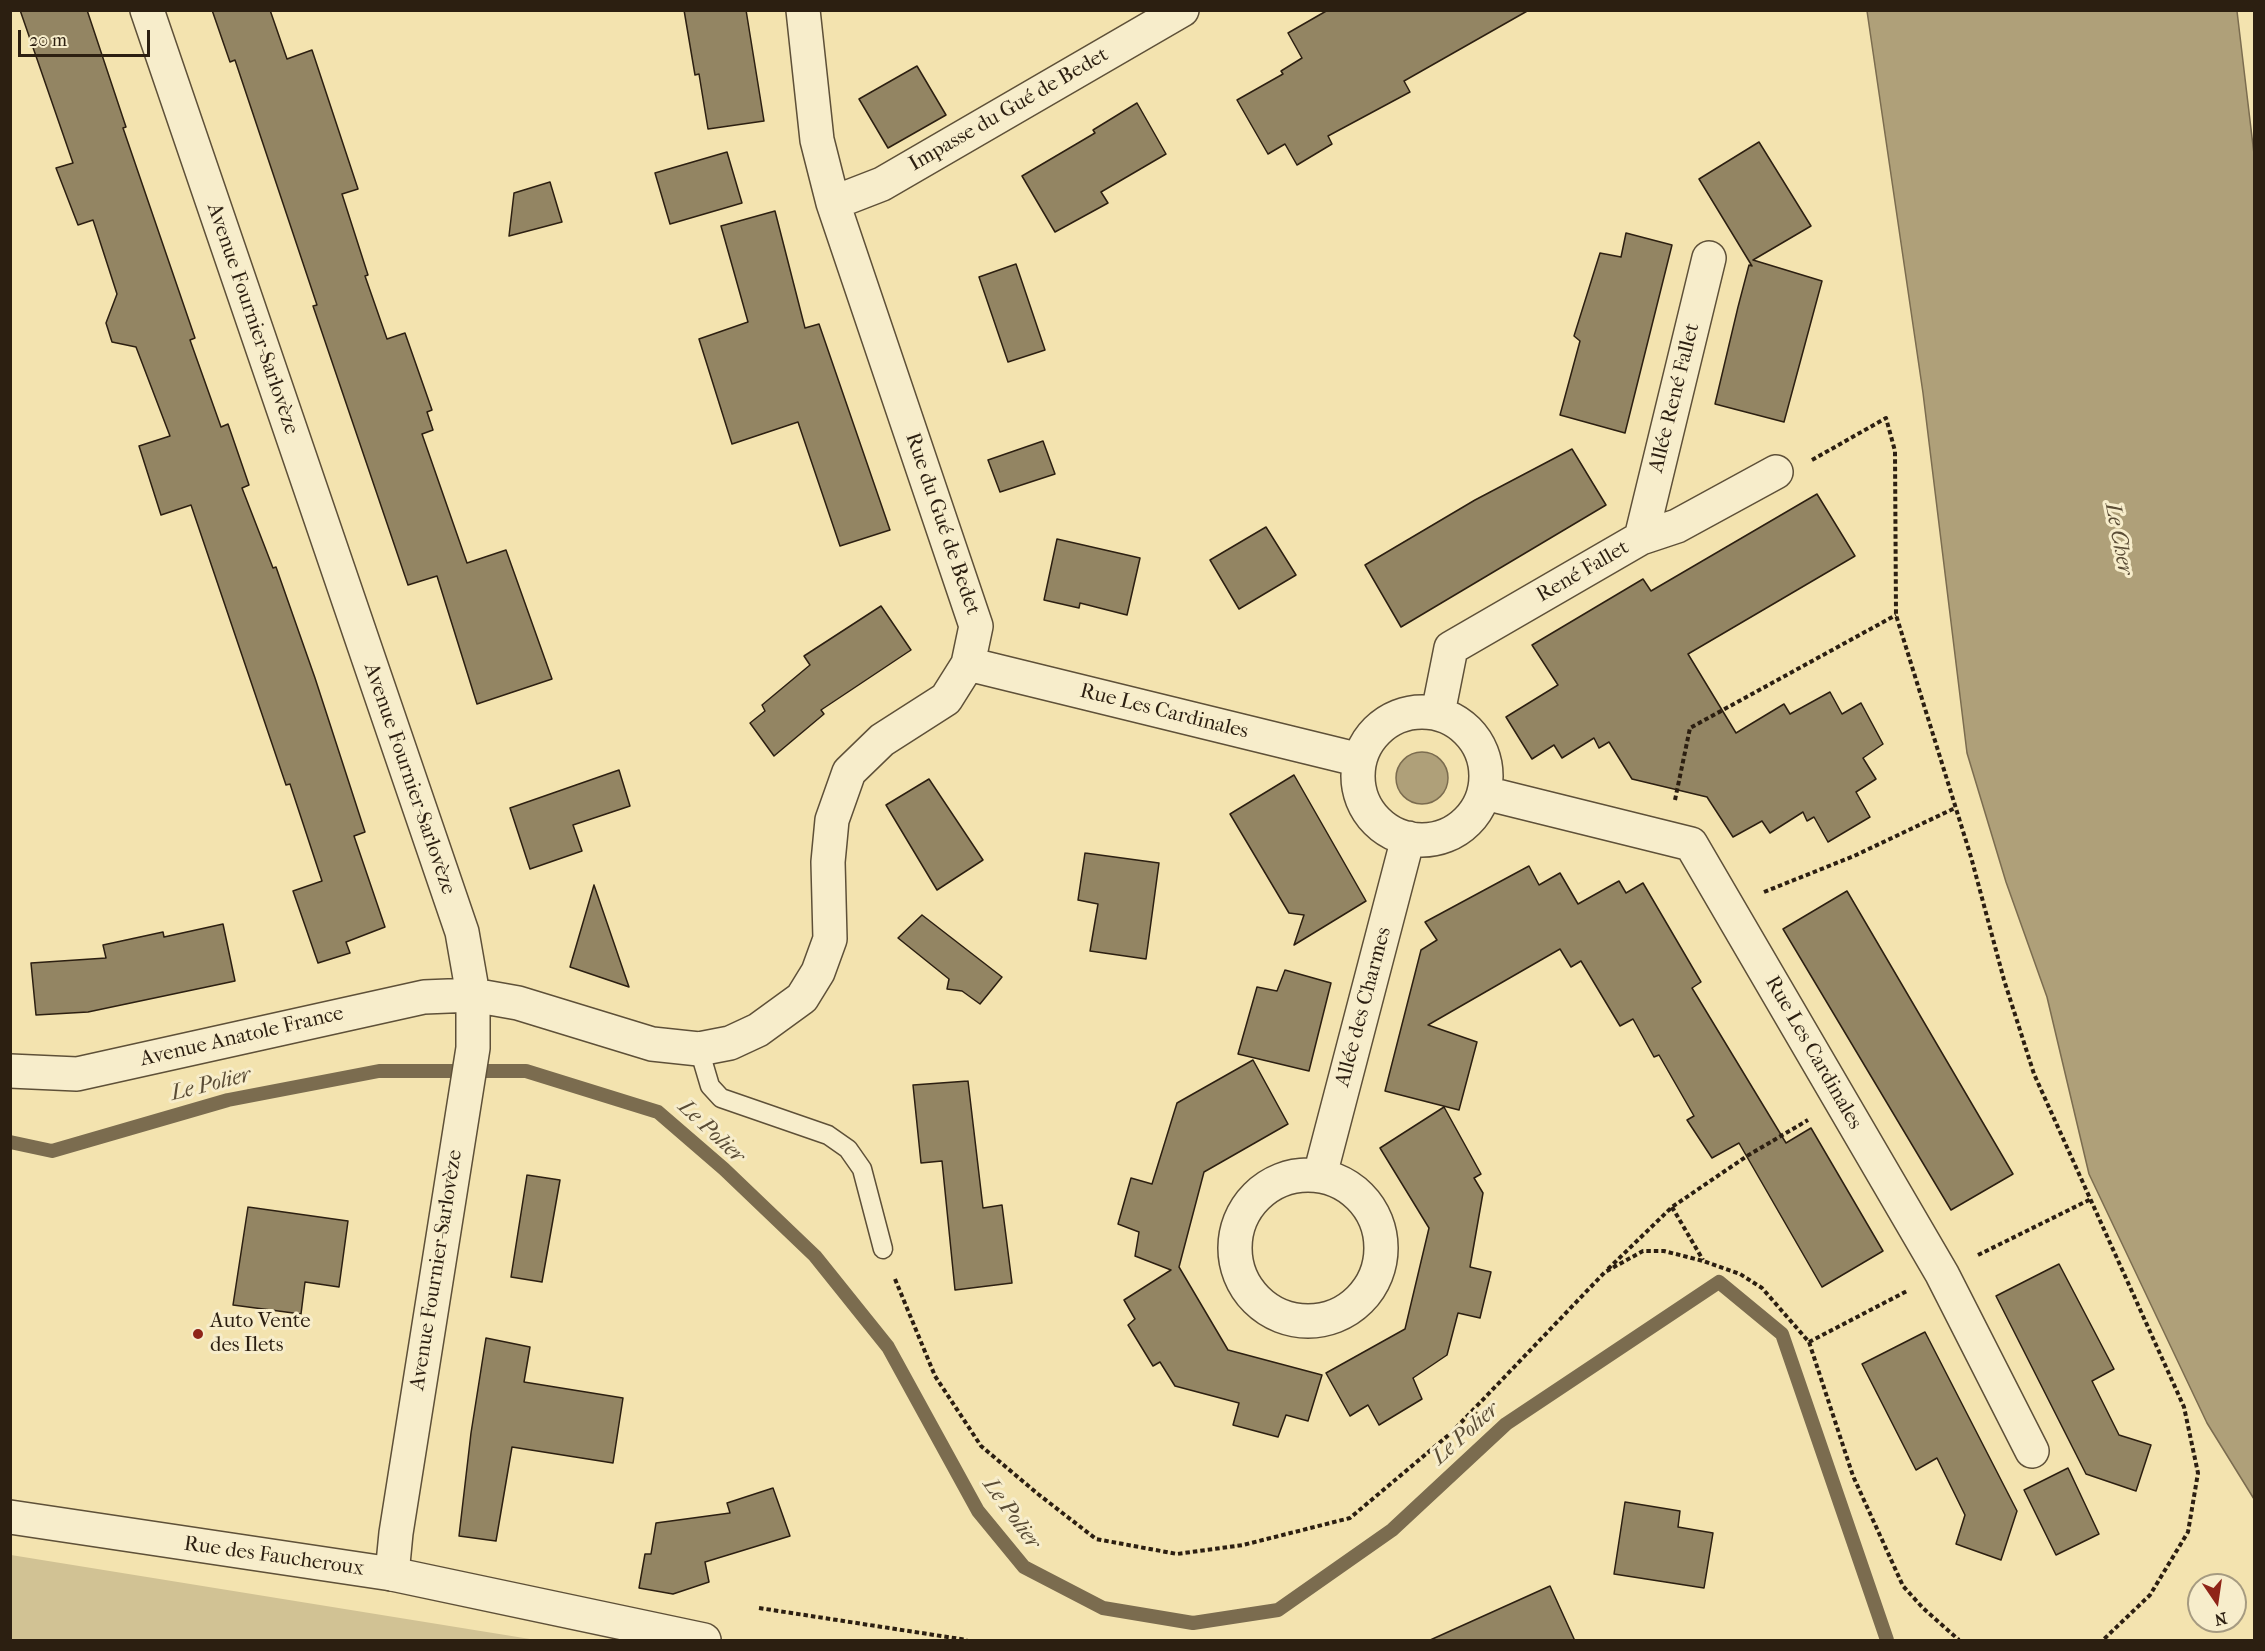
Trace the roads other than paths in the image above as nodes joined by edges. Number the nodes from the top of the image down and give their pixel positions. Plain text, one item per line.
1 (147, 10) edge
2 (803, 10) edge
3 (1182, 10) edge
4 (833, 203) junction
5 (1709, 258) dead end
6 (1776, 472) road end
7 (1641, 538) junction
8 (968, 664) junction
9 (1438, 713) junction
10 (1360, 760) junction
11 (1485, 793) junction
12 (1408, 838) junction
13 (473, 995) junction
14 (699, 1048) junction
15 (10, 1071) edge
16 (1320, 1176) junction
17 (883, 1250) road end
18 (2032, 1451) dead end
19 (10, 1517) edge
20 (392, 1574) junction
21 (536, 1606) junction
22 (604, 1641) edge
23 (704, 1641) edge

1 - 13 street, Avenue Fournier-Sarlovèze
2 - 4 street, Rue du Gué de Bedet
3 - 4 street, Impasse du Gué de Bedet
4 - 8 street, Rue du Gué de Bedet
5 - 7 street, Allée René Fallet
6 - 7 street, René Fallet
7 - 9 street, René Fallet
8 - 10 street, Rue Les Cardinales
8 - 14 street, Rue du Gué de Bedet
9 - 10 street
9 - 11 street
10 - 12 street
11 - 12 street
11 - 18 street, Rue Les Cardinales
12 - 16 street, Allée des Charmes
13 - 14 street, Rue du Gué de Bedet
13 - 15 street, Avenue Anatole France
13 - 20 street, Avenue Fournier-Sarlovèze
14 - 17 lane
16 - 16 street
19 - 20 street, Rue des Faucheroux
20 - 21 street, Rue des Faucheroux
21 - 22 street, Rue des Faucheroux
21 - 23 street, Rue des Faucheroux

